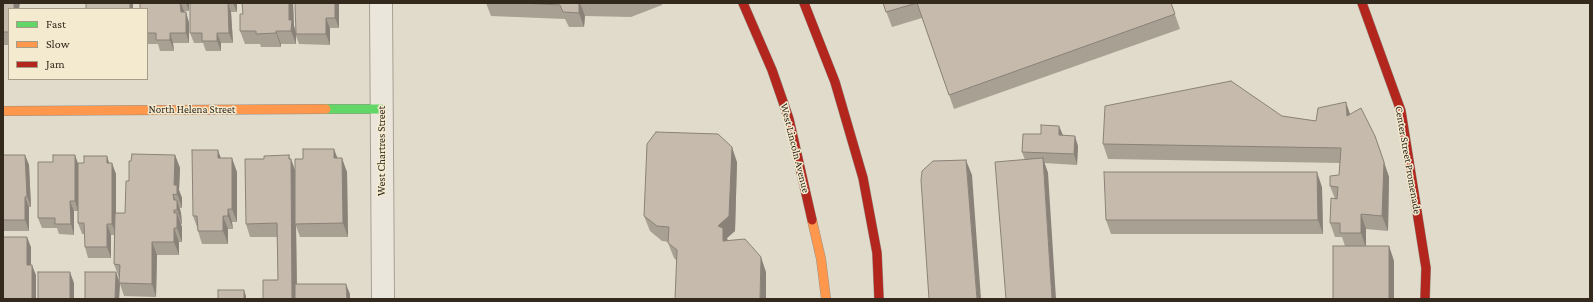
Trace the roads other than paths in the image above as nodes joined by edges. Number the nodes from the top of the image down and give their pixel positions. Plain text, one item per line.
1 (381, 3) edge
2 (743, 3) edge
3 (804, 3) edge
4 (1362, 3) edge
5 (381, 109) junction
6 (3, 111) edge
7 (383, 299) edge
8 (826, 299) edge
9 (879, 299) edge
10 (1425, 299) edge

1 - 5 street, West Chartres Street
2 - 8 street, West Lincoln Avenue
3 - 9 street
4 - 10 street, Center Street Promenade
5 - 6 street, North Helena Street
5 - 7 street, West Chartres Street

